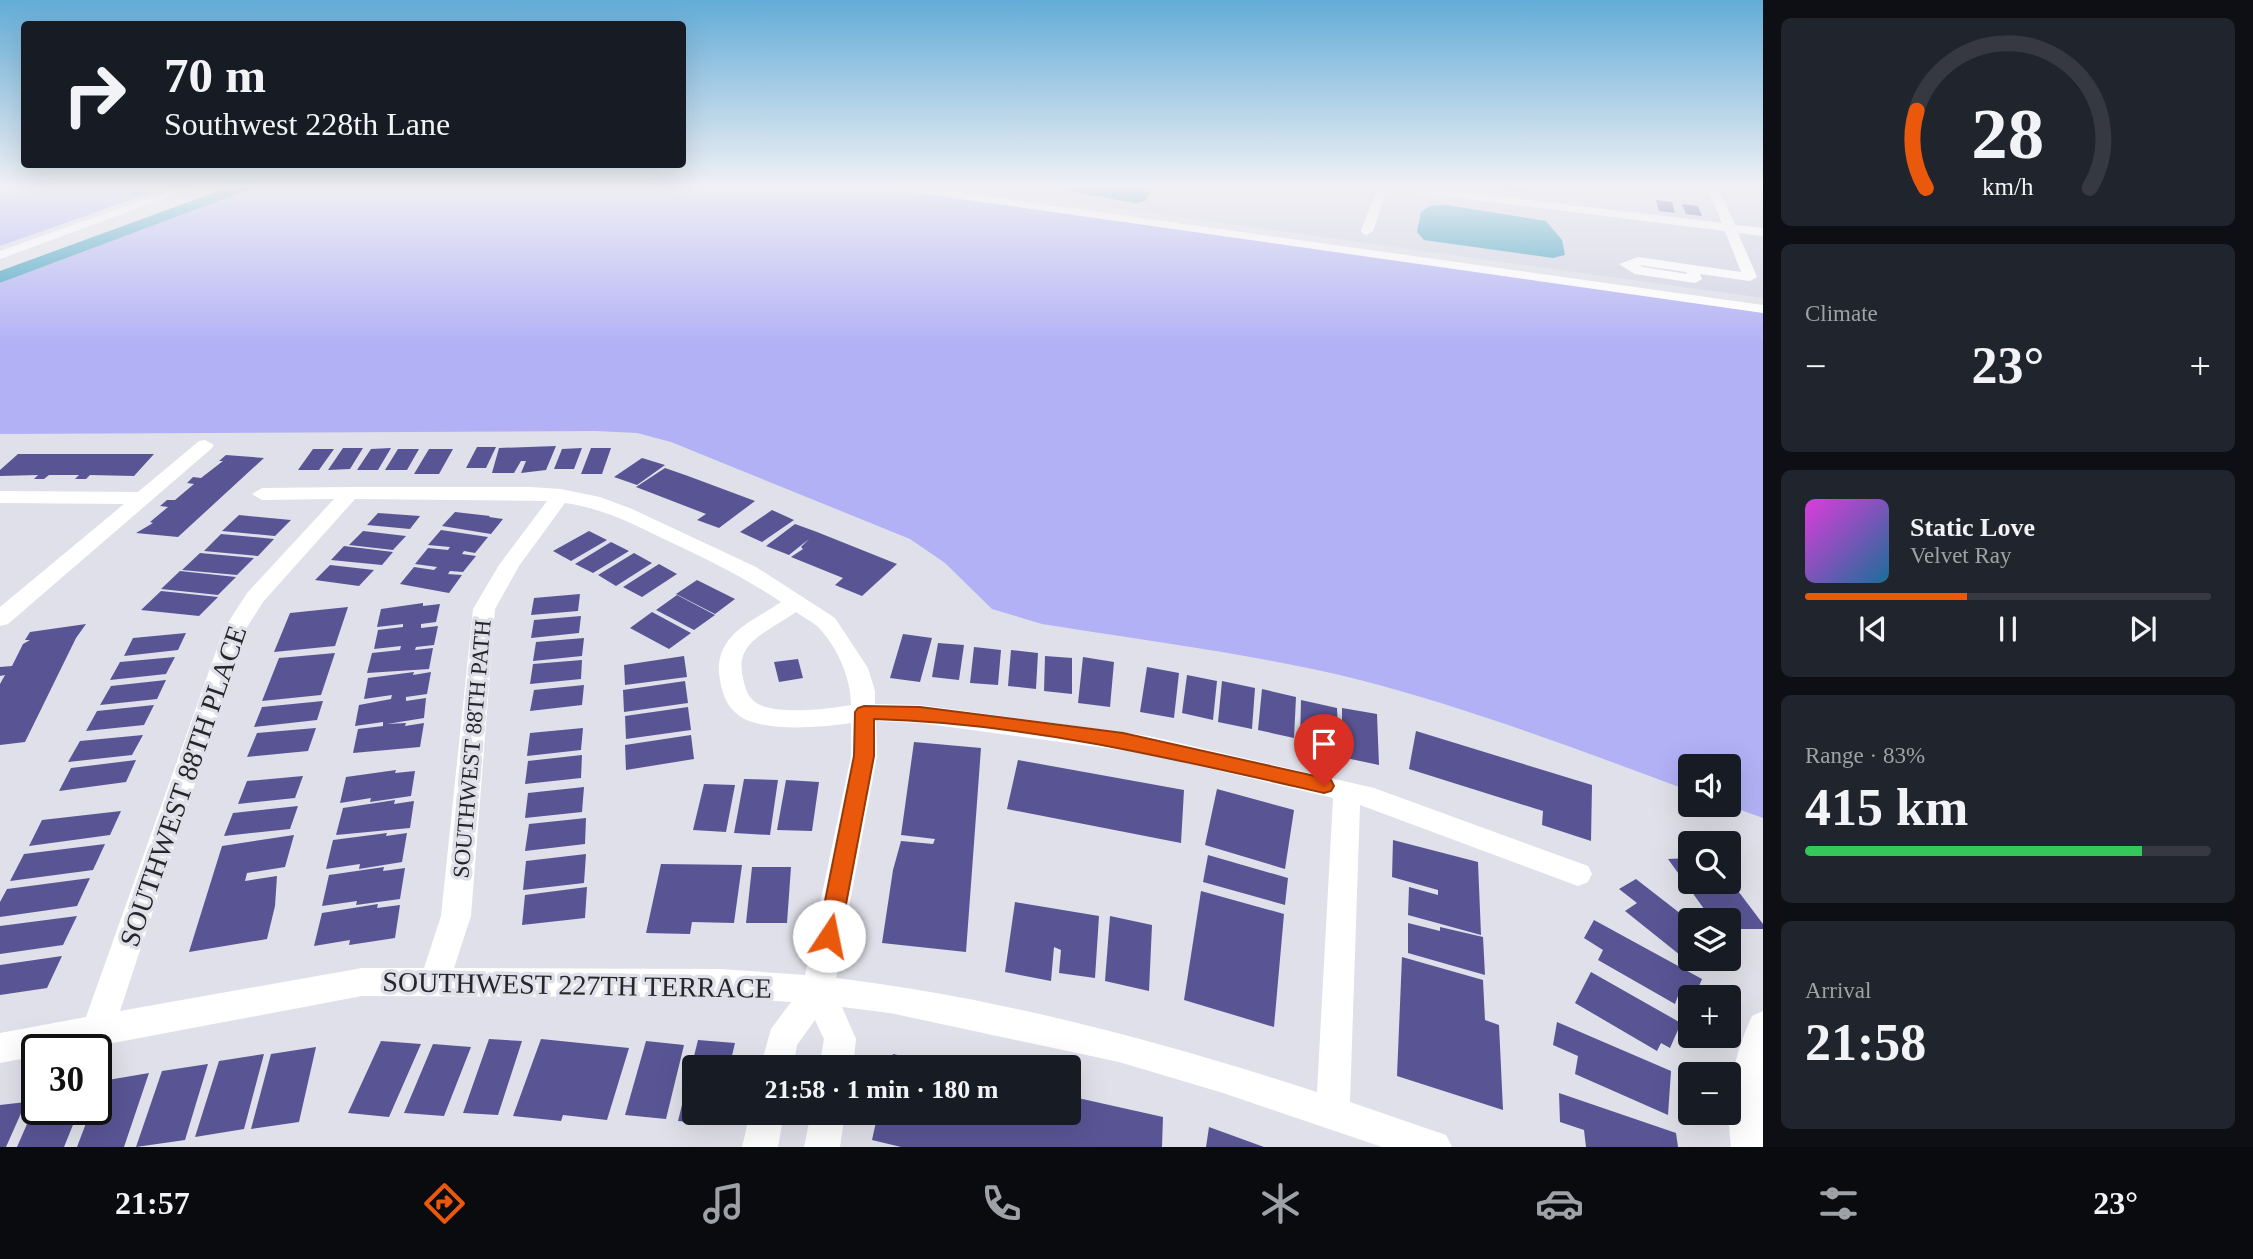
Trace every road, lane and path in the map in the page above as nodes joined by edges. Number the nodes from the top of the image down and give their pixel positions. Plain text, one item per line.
1 (46, 239) edge
2 (1264, 239) edge
3 (1735, 239) edge
4 (0, 255) edge
5 (1692, 269) dead end
6 (1763, 309) edge
7 (205, 444) dead end
8 (350, 493) junction
9 (262, 494) dead end
10 (561, 495) junction
11 (0, 497) edge
12 (143, 498) junction
13 (796, 603) junction
14 (0, 619) edge
15 (864, 712) junction
16 (1347, 791) junction
17 (1578, 874) dead end
18 (435, 981) junction
19 (818, 990) junction
20 (1763, 1026) edge
21 (97, 1031) junction
22 (0, 1048) edge
23 (779, 1055) edge
24 (837, 1055) edge
25 (1333, 1113) junction
26 (765, 1125) edge
27 (826, 1125) edge
28 (760, 1147) edge
29 (822, 1147) edge
30 (1434, 1147) edge
31 (1749, 1147) edge

1 - 4 street
2 - 6 street
3 - 5 street
7 - 12 street
8 - 9 street
8 - 10 street
8 - 21 street, SOUTHWEST 88TH PLACE
10 - 13 street
10 - 18 street, SOUTHWEST 88TH PATH
11 - 12 street
12 - 14 street
13 - 15 street
13 - 15 street
15 - 16 street
15 - 19 street
16 - 17 street
16 - 25 street
18 - 19 street, SOUTHWEST 227TH TERRACE
18 - 21 street, SOUTHWEST 227TH TERRACE
19 - 23 street
19 - 24 street
19 - 25 street, SOUTHWEST 227TH TERRACE
20 - 31 street
21 - 22 street, SOUTHWEST 227TH TERRACE
25 - 30 street, SOUTHWEST 227TH TERRACE
26 - 28 street
27 - 29 street

